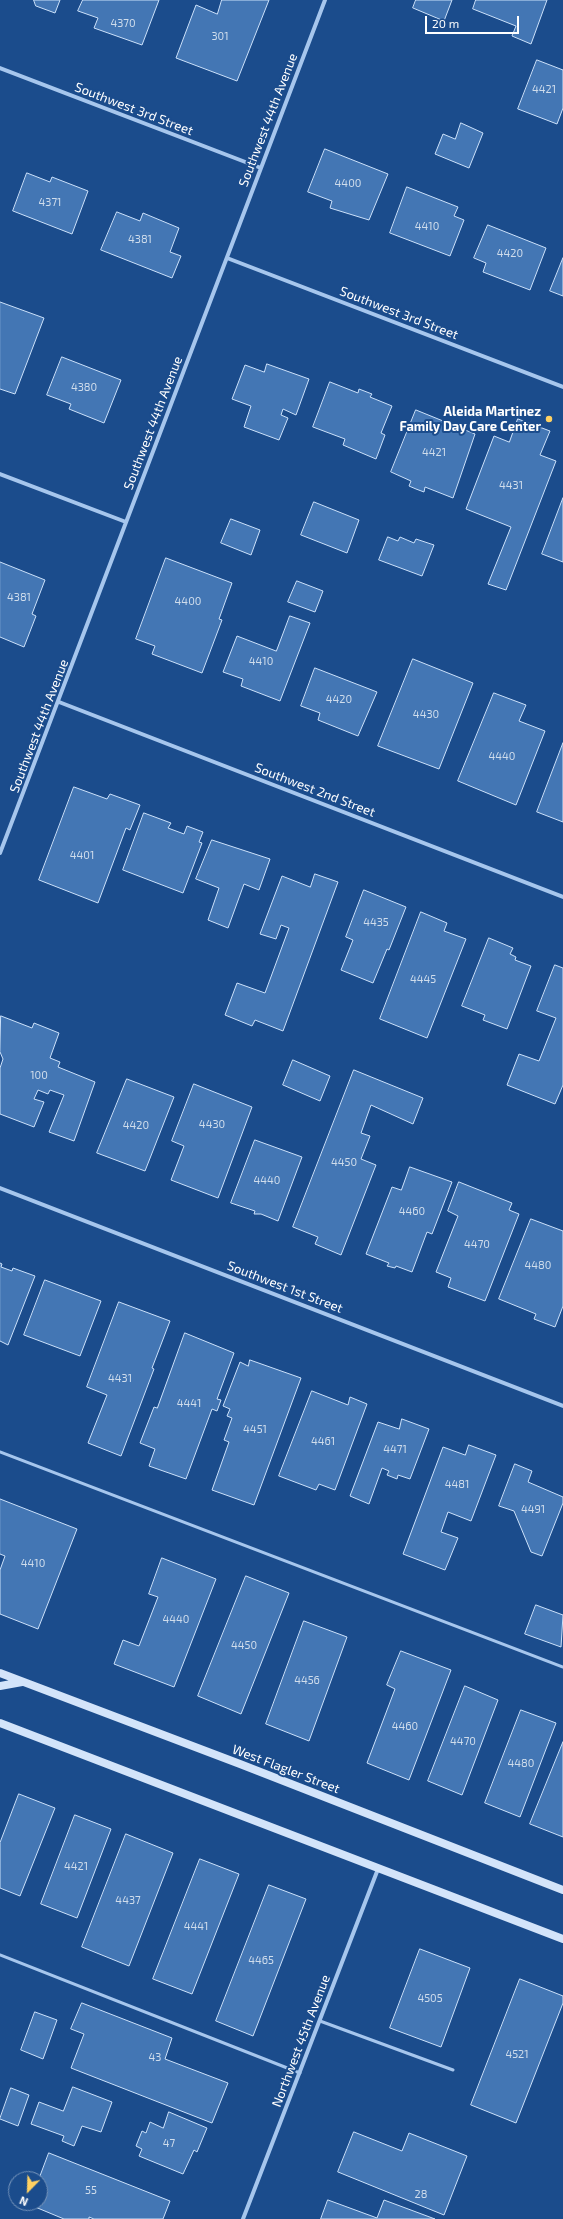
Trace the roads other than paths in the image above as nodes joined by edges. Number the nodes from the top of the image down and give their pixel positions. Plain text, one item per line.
1 (325, 0) edge
2 (0, 68) edge
3 (260, 168) junction
4 (227, 258) junction
5 (563, 387) edge
6 (0, 474) edge
7 (126, 522) junction
8 (59, 702) junction
9 (0, 853) edge
10 (563, 897) edge
11 (0, 1188) edge
12 (563, 1406) edge
13 (0, 1452) edge
14 (563, 1667) edge
15 (0, 1673) edge
16 (23, 1682) junction
17 (0, 1686) edge
18 (0, 1723) edge
19 (378, 1869) junction
20 (563, 1890) edge
21 (563, 1939) edge
22 (0, 1955) edge
23 (320, 2021) junction
24 (453, 2070) dead end
25 (300, 2072) junction
26 (243, 2219) edge

1 - 3 street, Southwest 44th Avenue
2 - 3 street, Southwest 3rd Street
3 - 4 street, Southwest 44th Avenue
4 - 5 street, Southwest 3rd Street
4 - 7 street, Southwest 44th Avenue
6 - 7 street
7 - 8 street, Southwest 44th Avenue
8 - 9 street, Southwest 44th Avenue
8 - 10 street, Southwest 2nd Street
11 - 12 street, Southwest 1st Street
13 - 14 lane
15 - 16 main road, West Flagler Street
16 - 17 main road
16 - 20 main road, West Flagler Street
18 - 19 main road
19 - 21 main road
19 - 23 street, Northwest 45th Avenue
22 - 25 lane
23 - 24 lane
23 - 25 street, Northwest 45th Avenue
25 - 26 street, Northwest 45th Avenue

